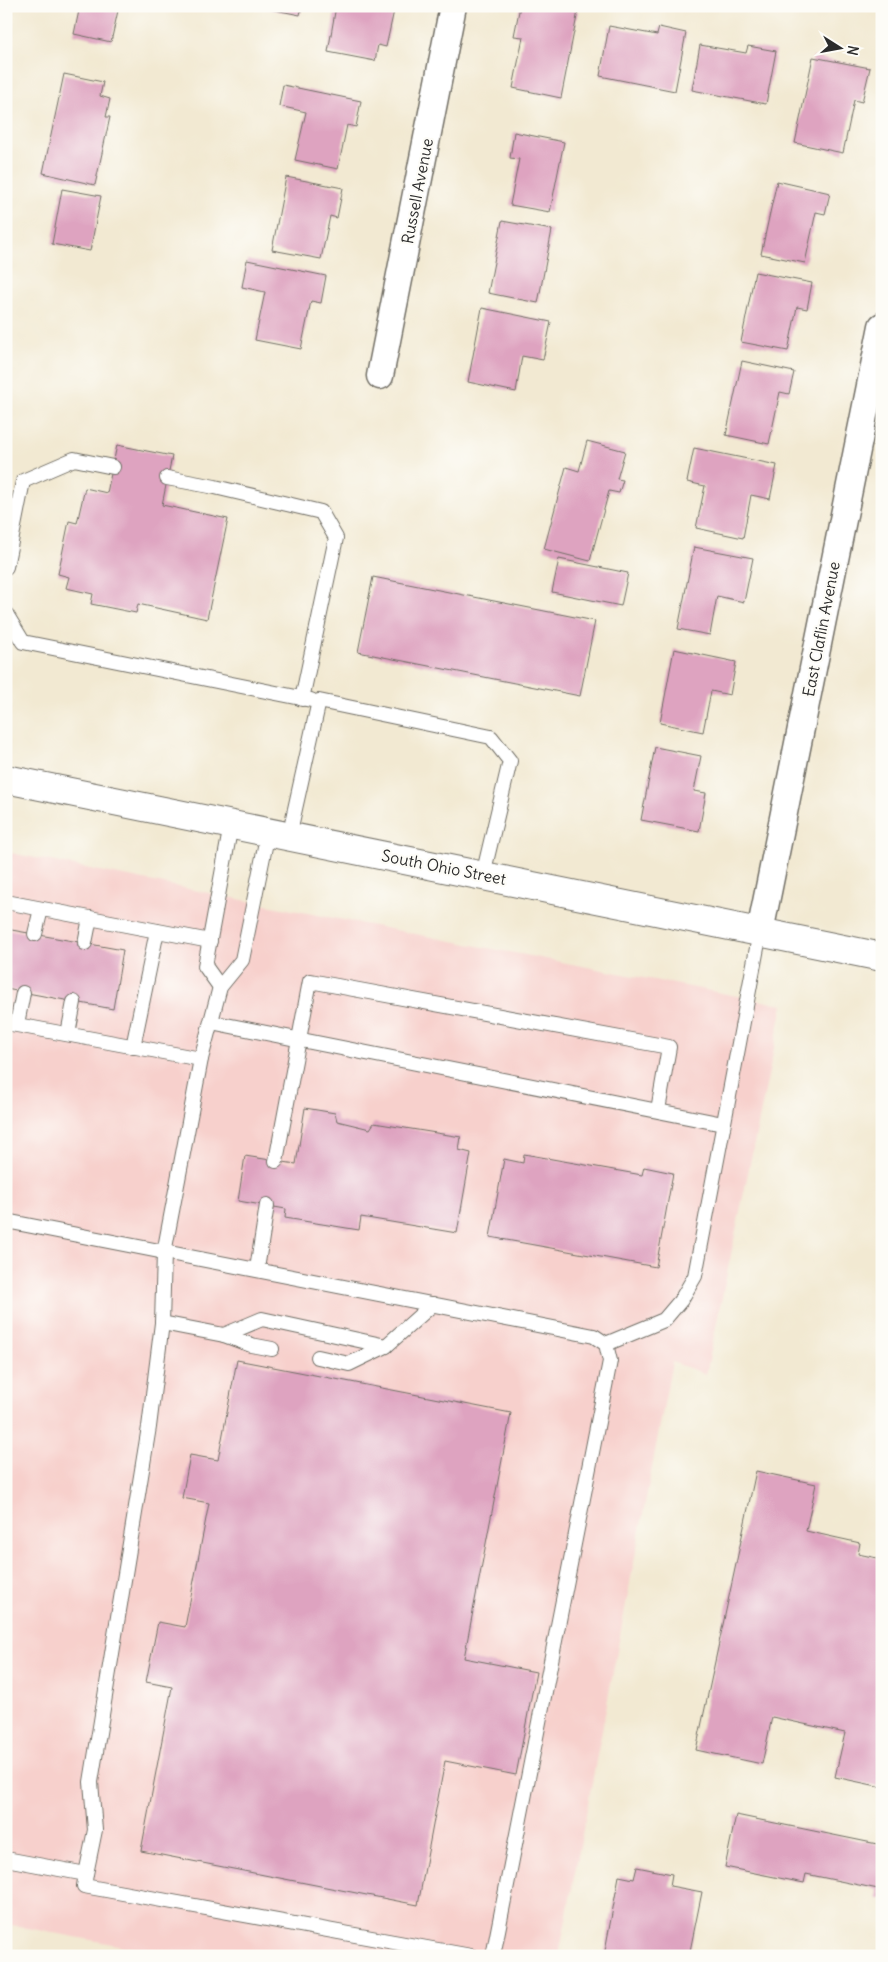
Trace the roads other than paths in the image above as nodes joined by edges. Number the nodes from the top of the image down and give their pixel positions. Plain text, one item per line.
1 (453, 6) edge
2 (882, 326) edge
3 (380, 376) dead end
4 (113, 467) dead end
5 (167, 478) dead end
6 (9, 540) edge
7 (6, 567) edge
8 (6, 614) edge
9 (302, 698) junction
10 (319, 702) junction
11 (6, 779) edge
12 (232, 825) junction
13 (278, 834) junction
14 (483, 875) junction
15 (6, 902) edge
16 (41, 909) junction
17 (90, 918) junction
18 (157, 931) junction
19 (760, 932) junction
20 (35, 934) dead end
21 (210, 941) junction
22 (85, 943) dead end
23 (882, 956) edge
24 (220, 987) junction
25 (23, 992) dead end
26 (74, 1002) dead end
27 (211, 1022) junction
28 (11, 1024) edge
29 (68, 1034) junction
30 (298, 1040) junction
31 (133, 1047) junction
32 (201, 1060) junction
33 (658, 1110) junction
34 (723, 1124) junction
35 (276, 1161) dead end
36 (267, 1206) dead end
37 (6, 1221) edge
38 (164, 1253) junction
39 (256, 1268) junction
40 (433, 1304) junction
41 (162, 1323) junction
42 (224, 1335) junction
43 (606, 1344) junction
44 (386, 1346) junction
45 (272, 1349) dead end
46 (318, 1357) dead end
47 (6, 1859) edge
48 (86, 1874) junction
49 (471, 1956) edge
50 (493, 1956) edge

1 - 3 street, Russell Avenue
2 - 19 street, East Claflin Avenue
4 - 6 lane
5 - 9 lane
6 - 7 lane
8 - 9 lane
9 - 10 lane
10 - 13 lane
10 - 14 lane
11 - 12 main road, South Ohio Street
12 - 13 main road, South Ohio Street
12 - 21 lane
13 - 14 main road, South Ohio Street
13 - 24 lane
14 - 19 main road, South Ohio Street
15 - 16 lane
16 - 17 lane
16 - 20 lane
17 - 18 lane
17 - 22 lane
18 - 21 lane
18 - 31 lane
19 - 23 main road, South Ohio Street
19 - 34 lane
21 - 24 lane
24 - 27 lane
25 - 28 lane
26 - 29 lane
27 - 30 lane
27 - 32 lane
28 - 29 lane
29 - 31 lane
30 - 33 lane
30 - 33 lane
30 - 35 lane
31 - 32 lane
32 - 38 lane
33 - 34 lane
34 - 43 lane
36 - 39 lane
37 - 38 lane
38 - 39 lane
38 - 41 lane
39 - 40 lane
40 - 43 lane
40 - 44 lane
41 - 42 lane
41 - 48 lane
42 - 44 lane
42 - 45 lane
43 - 50 lane
44 - 46 lane
47 - 48 lane
48 - 49 lane

